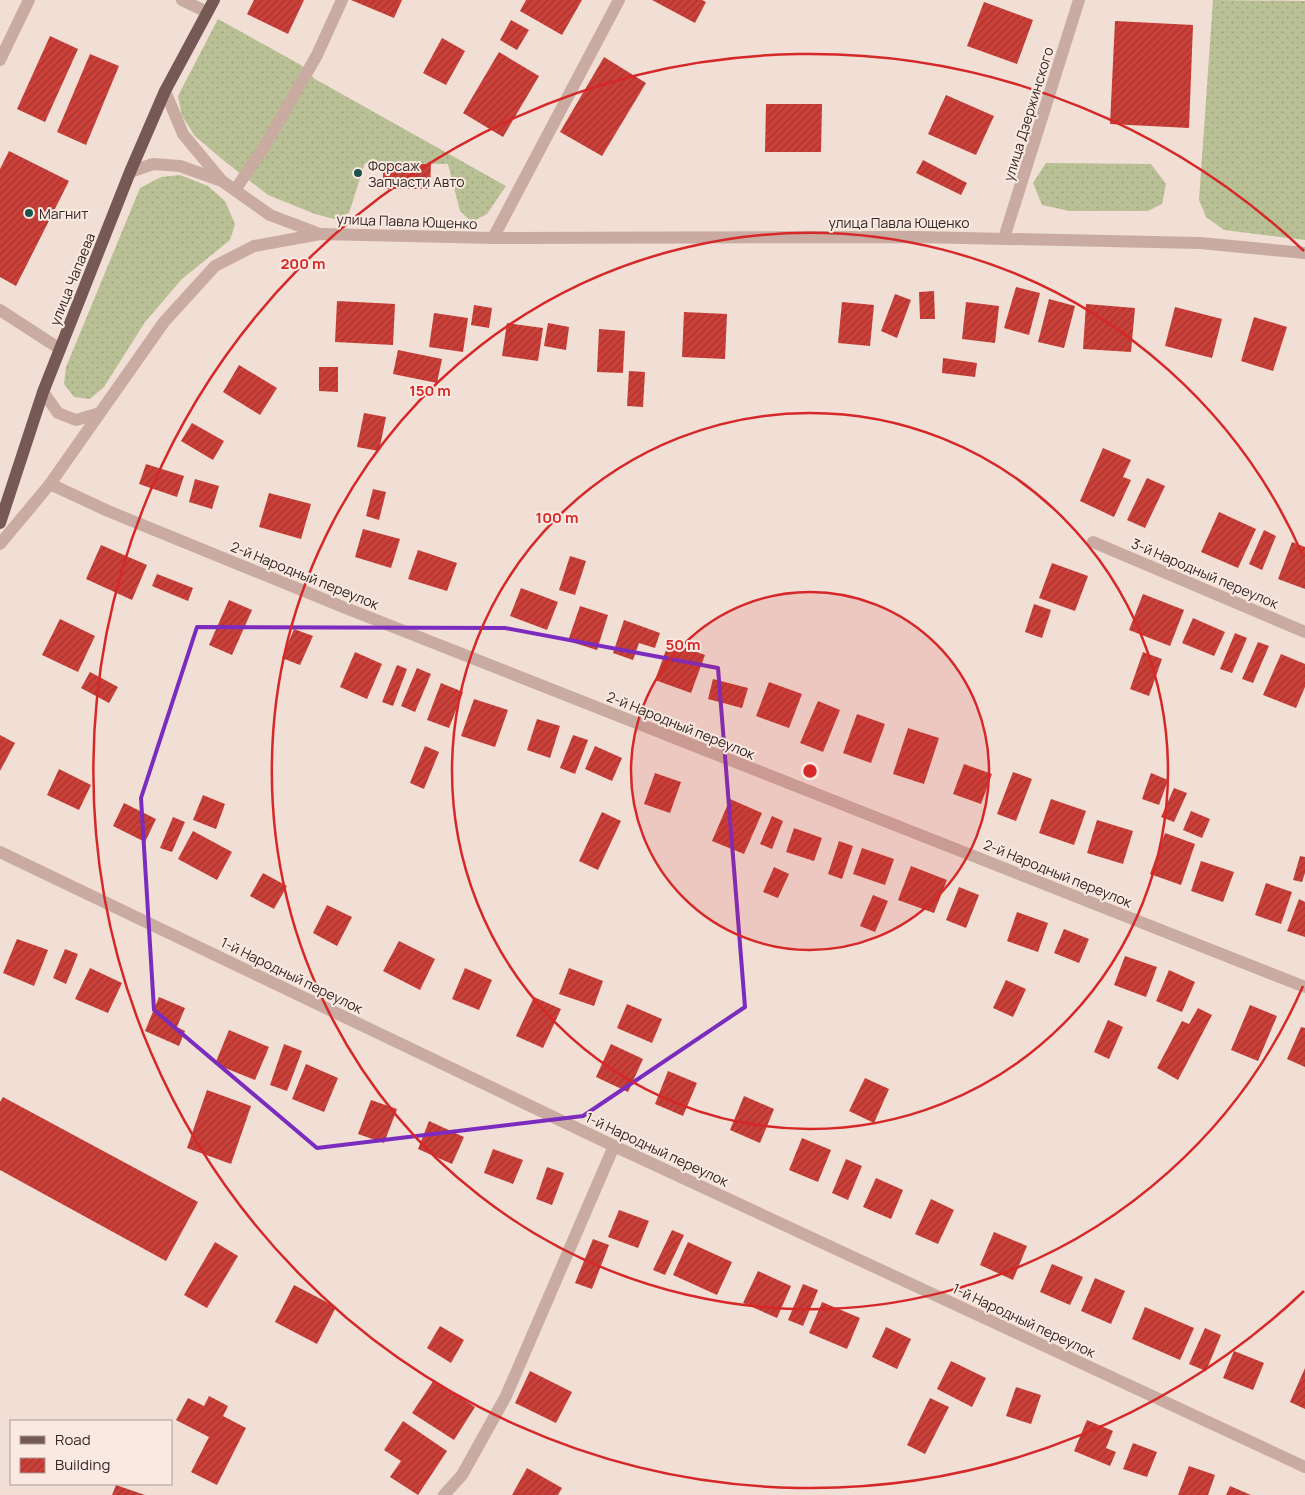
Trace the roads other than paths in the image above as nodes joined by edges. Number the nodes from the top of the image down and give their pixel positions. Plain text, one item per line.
1 (29, 0) edge
2 (182, 0) edge
3 (214, 0) edge
4 (342, 0) edge
5 (619, 0) edge
6 (1079, 0) edge
7 (207, 12) junction
8 (0, 60) edge
9 (165, 91) junction
10 (130, 172) junction
11 (222, 182) junction
12 (235, 190) junction
13 (320, 234) junction
14 (493, 238) junction
15 (1004, 238) junction
16 (1305, 253) edge
17 (0, 310) edge
18 (60, 349) junction
19 (43, 392) junction
20 (100, 413) junction
21 (50, 484) junction
22 (0, 522) edge
23 (1093, 542) dead end
24 (0, 544) edge
25 (1305, 632) edge
26 (0, 852) edge
27 (1305, 987) edge
28 (614, 1146) junction
29 (1305, 1467) edge
30 (444, 1495) edge

1 - 8 street
2 - 7 street
3 - 7 main road, улица Чапаева
4 - 12 street
5 - 14 street, улица Павла Ющенко
6 - 15 street, улица Дзержинского
7 - 9 main road, улица Чапаева
9 - 10 main road, улица Чапаева
9 - 11 street
10 - 11 street
10 - 18 main road, улица Чапаева
11 - 12 street
12 - 13 street
13 - 14 street, улица Павла Ющенко
13 - 20 street
14 - 15 street, улица Павла Ющенко
15 - 16 street, улица Павла Ющенко
17 - 18 street
18 - 19 main road, улица Чапаева
19 - 20 street
19 - 22 main road, улица Чапаева
20 - 21 street
21 - 24 street
21 - 27 street, 2-й Народный переулок
23 - 25 street, 3-й Народный переулок
26 - 28 street, 1-й Народный переулок
28 - 29 street, 1-й Народный переулок
28 - 30 street

